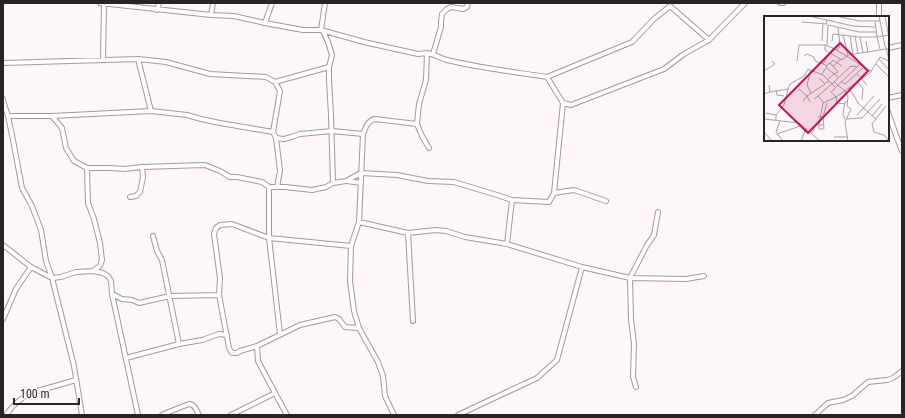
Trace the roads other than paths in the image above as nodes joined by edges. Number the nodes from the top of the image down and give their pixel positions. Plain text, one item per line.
1 (103, 3) edge
2 (159, 3) edge
3 (213, 3) edge
4 (272, 3) edge
5 (325, 3) edge
6 (468, 3) edge
7 (745, 3) edge
8 (780, 3) edge
9 (783, 3) edge
10 (879, 3) edge
11 (672, 5) edge
12 (158, 10) junction
13 (211, 15) junction
14 (879, 16) edge
15 (265, 23) junction
16 (322, 30) junction
17 (709, 40) junction
18 (902, 45) edge
19 (889, 48) edge
20 (426, 53) junction
21 (433, 54) junction
22 (138, 59) junction
23 (103, 60) junction
24 (3, 63) edge
25 (329, 67) junction
26 (548, 77) junction
27 (275, 82) junction
28 (902, 95) edge
29 (889, 98) edge
30 (3, 99) edge
31 (563, 103) junction
32 (150, 111) junction
33 (889, 115) edge
34 (8, 116) junction
35 (52, 116) junction
36 (417, 124) junction
37 (332, 131) junction
38 (273, 132) junction
39 (363, 134) junction
40 (276, 138) junction
41 (429, 148) dead end
42 (902, 151) edge
43 (142, 167) junction
44 (87, 168) junction
45 (361, 173) junction
46 (346, 181) junction
47 (333, 182) junction
48 (360, 183) junction
49 (277, 187) junction
50 (269, 188) junction
51 (554, 193) junction
52 (130, 197) dead end
53 (512, 200) junction
54 (606, 201) dead end
55 (658, 212) dead end
56 (359, 222) junction
57 (408, 233) junction
58 (153, 236) dead end
59 (269, 238) junction
60 (507, 244) junction
61 (3, 245) edge
62 (351, 246) junction
63 (582, 266) junction
64 (31, 267) junction
65 (93, 271) junction
66 (704, 276) dead end
67 (52, 278) junction
68 (630, 278) junction
69 (112, 294) junction
70 (220, 295) junction
71 (170, 296) junction
72 (3, 319) edge
73 (413, 321) dead end
74 (359, 328) junction
75 (280, 334) junction
76 (227, 335) junction
77 (179, 344) junction
78 (258, 346) junction
79 (126, 358) junction
80 (902, 371) edge
81 (76, 380) junction
82 (636, 387) dead end
83 (275, 393) junction
84 (6, 415) edge
85 (82, 415) edge
86 (138, 415) edge
87 (162, 415) edge
88 (198, 415) edge
89 (231, 415) edge
90 (287, 415) edge
91 (394, 415) edge
92 (458, 415) edge
93 (814, 415) edge

1 - 12 street
1 - 23 street
2 - 12 street
3 - 13 street
4 - 15 street
5 - 16 street
6 - 21 street
7 - 17 street
8 - 9 street
10 - 14 street
11 - 17 street
11 - 26 street
12 - 13 street
13 - 15 street
15 - 16 street
16 - 20 street
16 - 25 street
17 - 31 street
18 - 19 street
20 - 21 street
20 - 36 street
21 - 26 street
22 - 23 street
22 - 27 street
22 - 32 street
23 - 24 street
25 - 27 street
25 - 37 street
26 - 31 street
27 - 38 street
28 - 29 street
30 - 34 street
31 - 51 street
32 - 35 street
32 - 38 street
33 - 42 street
34 - 35 street
34 - 67 street
35 - 44 street
36 - 39 street
36 - 41 street
37 - 39 street
37 - 40 street
37 - 47 street
38 - 40 street
39 - 45 street
40 - 49 street
43 - 44 street
43 - 50 street
43 - 52 street
44 - 65 street
45 - 46 street
45 - 48 street
45 - 53 street
46 - 47 street
46 - 48 street
47 - 49 street
48 - 56 street
49 - 50 street
50 - 59 street
51 - 53 street
51 - 54 street
53 - 60 street
55 - 68 street
56 - 57 street
56 - 62 street
57 - 60 street
57 - 73 street
58 - 71 street
59 - 62 street
59 - 70 street
59 - 75 street
60 - 63 street
61 - 64 street
62 - 74 street
63 - 68 street
63 - 92 street
64 - 67 street
64 - 72 street
65 - 67 street
65 - 69 street
66 - 68 street
67 - 81 street
68 - 82 street
69 - 71 street
69 - 79 street
70 - 71 street
70 - 76 street
71 - 77 street
74 - 75 street
74 - 91 street
75 - 78 street
76 - 77 street
76 - 78 street
77 - 79 street
78 - 83 street
79 - 86 street
80 - 93 street
81 - 84 street
81 - 85 street
83 - 89 street
83 - 90 street
87 - 88 street

